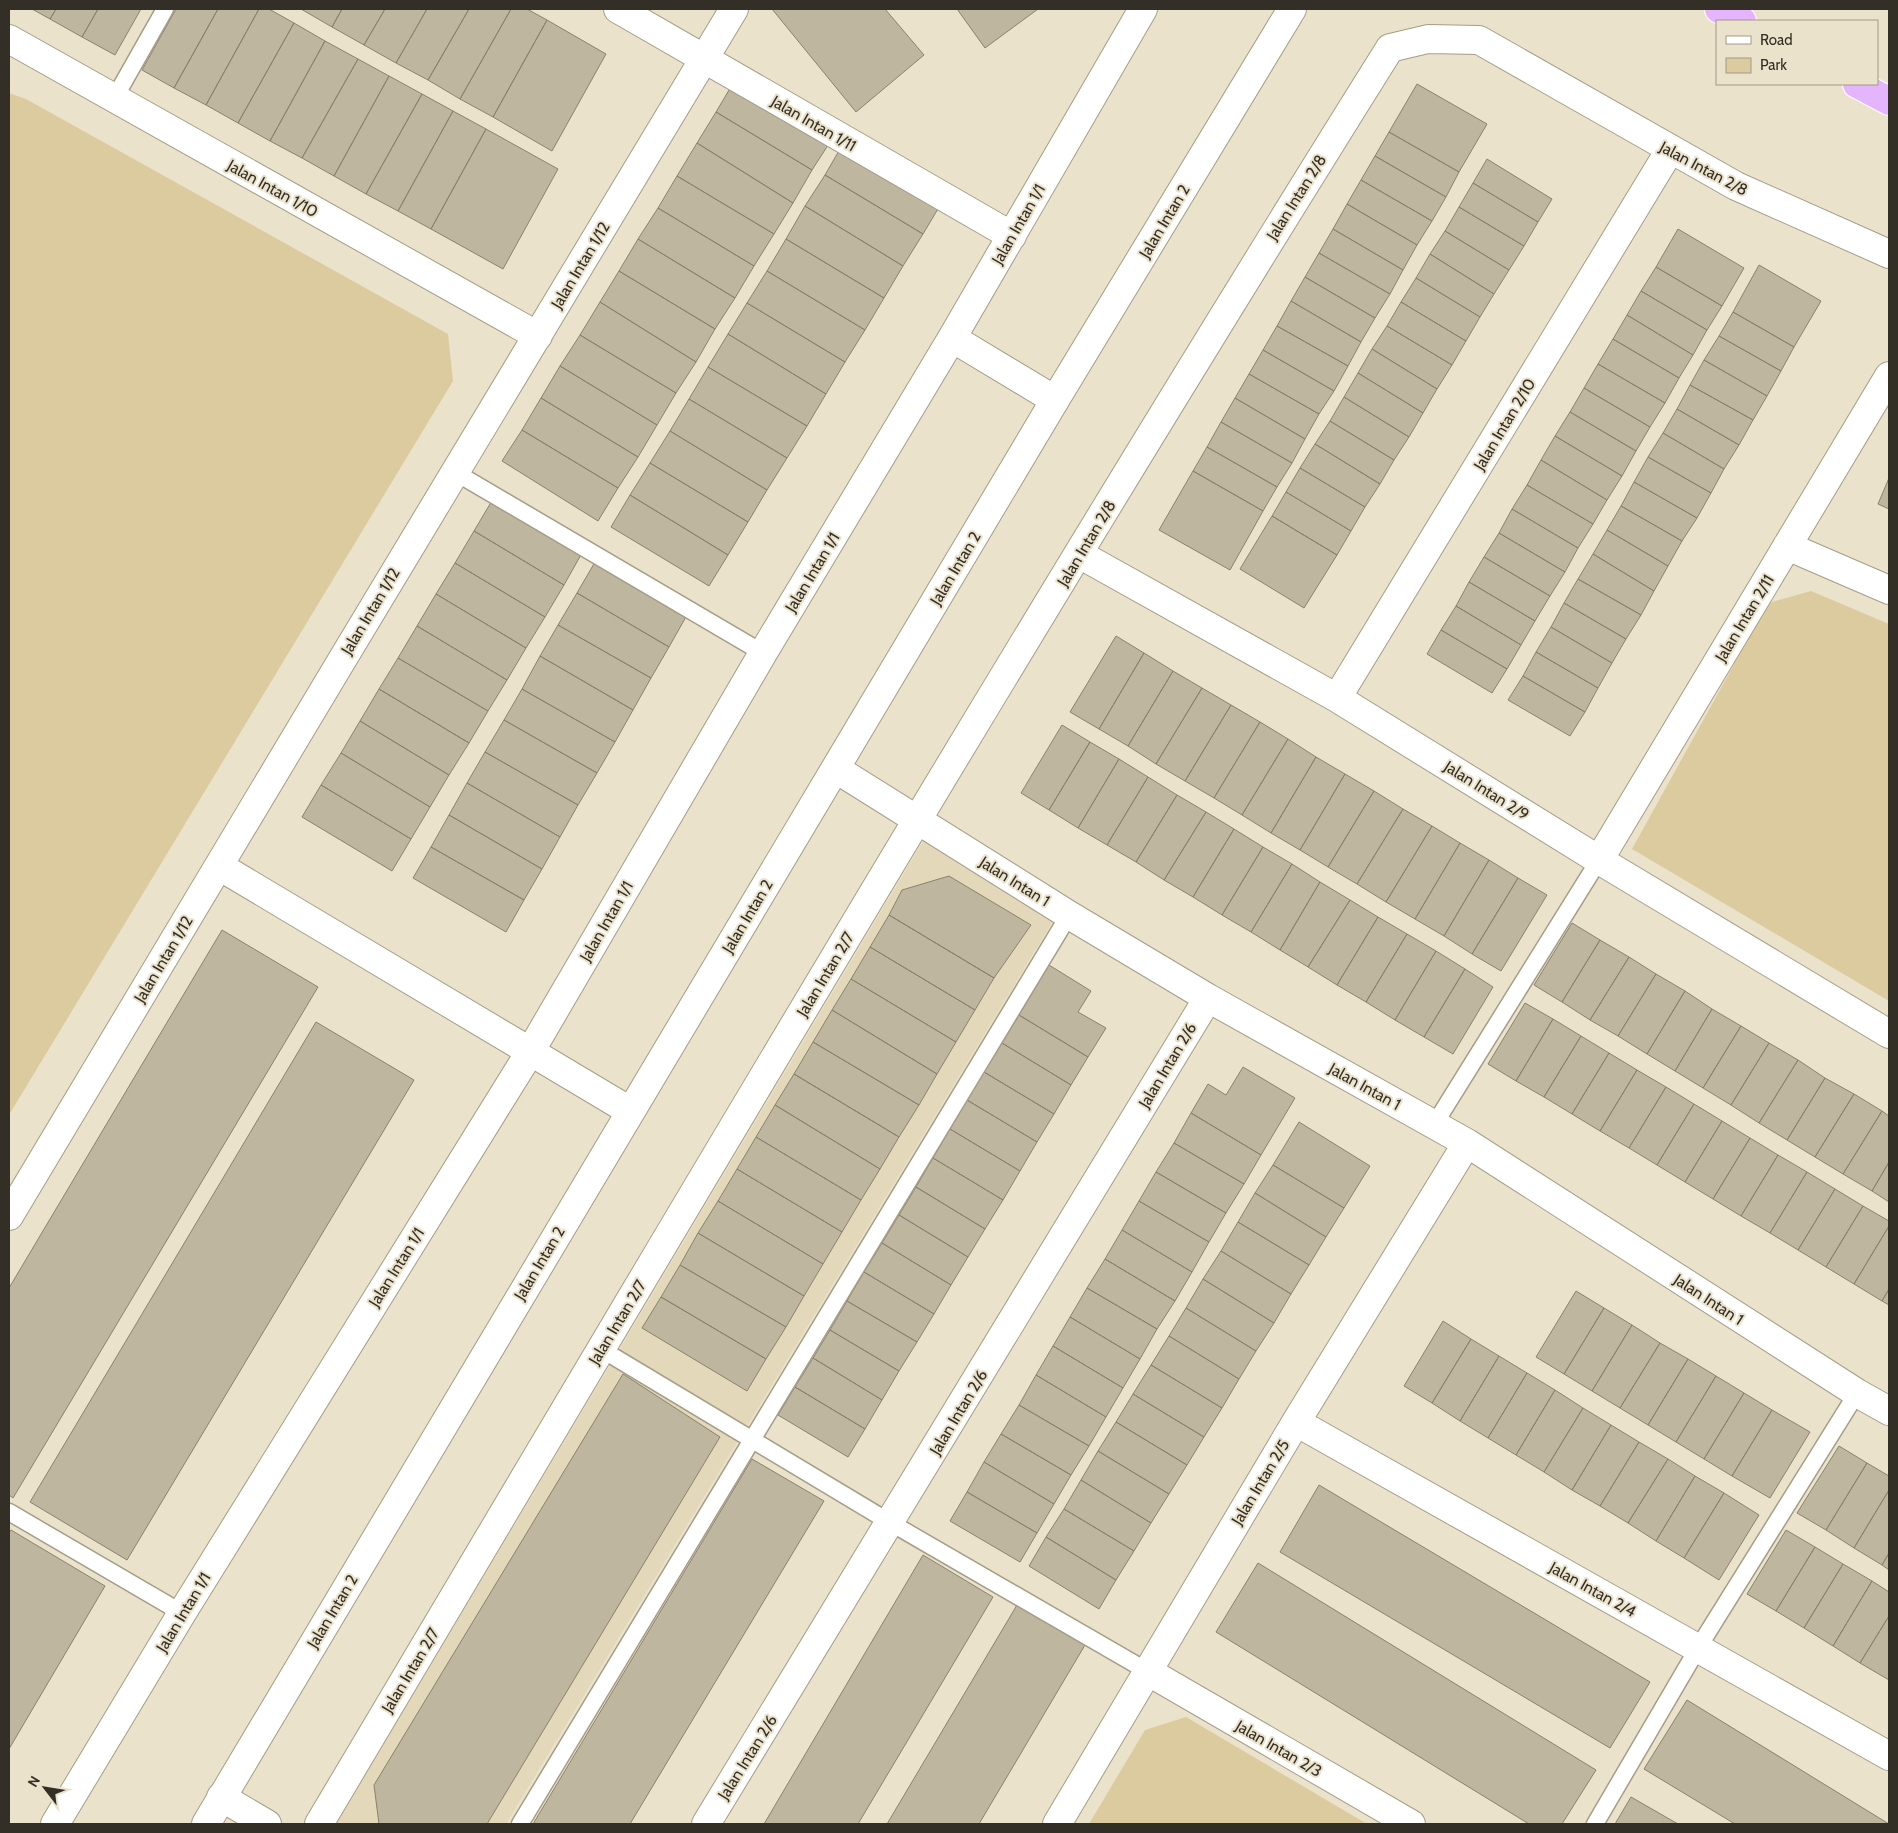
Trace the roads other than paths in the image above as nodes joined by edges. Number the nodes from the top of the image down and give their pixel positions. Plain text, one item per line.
1 (165, 9) edge
2 (618, 9) edge
3 (734, 9) edge
4 (1143, 9) edge
5 (1292, 9) edge
6 (1719, 9) edge
7 (1740, 20) edge
8 (9, 39) edge
9 (703, 59) junction
10 (1859, 85) edge
11 (114, 99) junction
12 (1889, 101) edge
13 (1670, 150) junction
14 (1012, 236) junction
15 (1889, 254) edge
16 (538, 336) junction
17 (952, 338) junction
18 (1889, 376) edge
19 (1055, 400) junction
20 (454, 471) junction
21 (1787, 546) junction
22 (1079, 554) junction
23 (1889, 590) edge
24 (763, 653) junction
25 (1337, 698) junction
26 (836, 768) junction
27 (917, 820) junction
28 (1599, 860) junction
29 (219, 866) junction
30 (1069, 915) junction
31 (1208, 998) junction
32 (1889, 1034) edge
33 (530, 1052) junction
34 (630, 1111) junction
35 (1434, 1125) junction
36 (1467, 1143) junction
37 (9, 1216) edge
38 (601, 1349) junction
39 (1857, 1393) junction
40 (1889, 1411) edge
41 (1296, 1422) junction
42 (752, 1440) junction
43 (9, 1512) edge
44 (891, 1523) junction
45 (182, 1613) junction
46 (1698, 1648) junction
47 (1147, 1671) junction
48 (1889, 1756) edge
49 (222, 1797) junction
50 (55, 1824) edge
51 (206, 1824) edge
52 (267, 1824) edge
53 (319, 1824) edge
54 (520, 1824) edge
55 (706, 1824) edge
56 (1057, 1824) edge
57 (1411, 1824) edge
58 (1595, 1824) edge

1 - 11 lane
2 - 9 street, Jalan Intan 1/11
3 - 9 street, Jalan Intan 1/12
4 - 14 street, Jalan Intan 1/1
5 - 19 street, Jalan Intan 2
6 - 7 highway
8 - 11 street, Jalan Intan 1/10
9 - 14 street, Jalan Intan 1/11
9 - 16 street, Jalan Intan 1/12
10 - 12 highway
11 - 16 street, Jalan Intan 1/10
13 - 15 street, Jalan Intan 2/8
13 - 22 street, Jalan Intan 2/8
13 - 25 street, Jalan Intan 2/10
14 - 17 street, Jalan Intan 1/1
16 - 20 street, Jalan Intan 1/12
17 - 19 street
17 - 24 street, Jalan Intan 1/1
18 - 21 street, Jalan Intan 2/11
19 - 26 street, Jalan Intan 2
20 - 24 lane
20 - 29 street, Jalan Intan 1/12
21 - 23 street
21 - 28 street, Jalan Intan 2/11
22 - 25 street, Jalan Intan 2/9
22 - 27 street, Jalan Intan 2/8
24 - 33 street, Jalan Intan 1/1
25 - 28 street, Jalan Intan 2/9
26 - 27 street, Jalan Intan 1
26 - 34 street, Jalan Intan 2
27 - 30 street, Jalan Intan 1
27 - 38 street, Jalan Intan 2/7
28 - 32 street, Jalan Intan 2/9
28 - 35 lane
29 - 33 street
29 - 37 street, Jalan Intan 1/12
30 - 31 street, Jalan Intan 1
30 - 42 lane
31 - 35 street, Jalan Intan 1
31 - 44 street, Jalan Intan 2/6
33 - 34 street
33 - 45 street, Jalan Intan 1/1
34 - 49 street, Jalan Intan 2
35 - 36 street, Jalan Intan 1
36 - 39 street, Jalan Intan 1
36 - 41 street, Jalan Intan 2/5
38 - 42 lane
38 - 53 street, Jalan Intan 2/7
39 - 40 street, Jalan Intan 1
39 - 46 lane
41 - 46 street, Jalan Intan 2/4
41 - 47 street, Jalan Intan 2/5
42 - 44 lane
42 - 54 lane
43 - 45 lane
44 - 47 lane
44 - 55 street, Jalan Intan 2/6
45 - 50 street, Jalan Intan 1/1
46 - 48 street, Jalan Intan 2/4
46 - 58 lane
47 - 56 street, Jalan Intan 2/5
47 - 57 street, Jalan Intan 2/3
49 - 51 street, Jalan Intan 2
49 - 52 street

